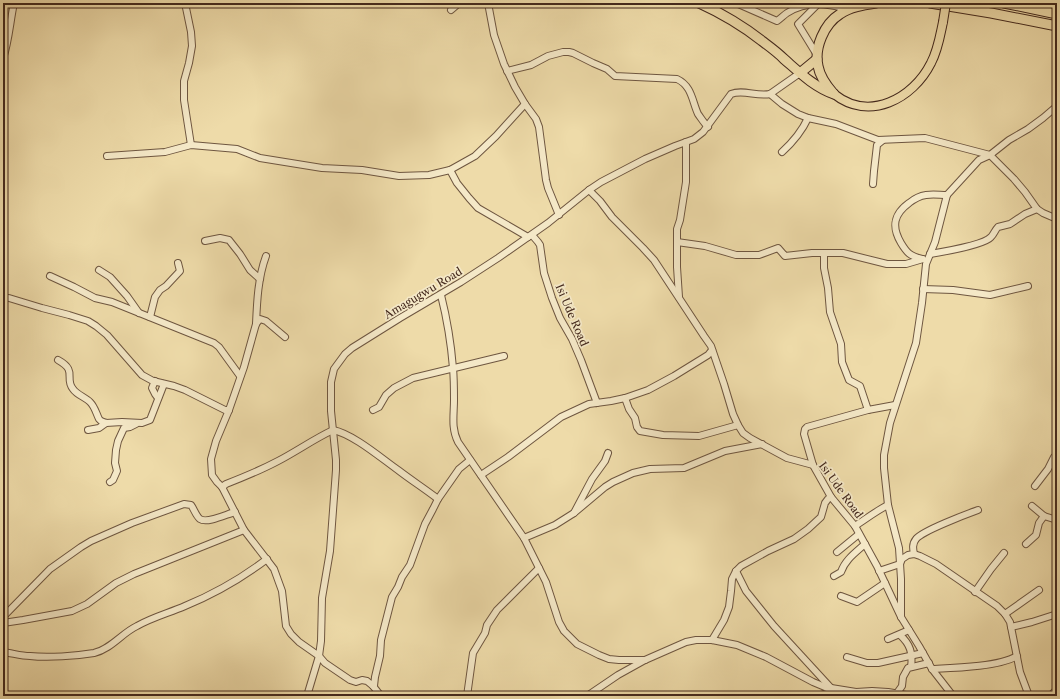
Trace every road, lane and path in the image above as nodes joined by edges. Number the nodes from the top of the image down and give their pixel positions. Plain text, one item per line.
1 (14, 3) edge
2 (185, 3) edge
3 (465, 3) edge
4 (488, 3) edge
5 (699, 3) edge
6 (736, 3) edge
7 (876, 3) edge
8 (930, 3) edge
9 (946, 3) edge
10 (1004, 3) edge
11 (817, 5) junction
12 (843, 8) dead end
13 (451, 10) dead end
14 (1057, 14) edge
15 (1057, 26) edge
16 (817, 57) junction
17 (3, 59) edge
18 (507, 71) junction
19 (800, 73) junction
20 (770, 94) junction
21 (834, 94) junction
22 (525, 104) junction
23 (1057, 106) edge
24 (808, 118) junction
25 (708, 126) junction
26 (882, 141) junction
27 (686, 142) junction
28 (191, 145) junction
29 (782, 152) dead end
30 (990, 155) junction
31 (107, 156) dead end
32 (450, 170) junction
33 (873, 184) dead end
34 (589, 190) junction
35 (947, 196) junction
36 (1037, 208) junction
37 (559, 215) junction
38 (1057, 218) edge
39 (530, 236) junction
40 (205, 241) dead end
41 (677, 242) junction
42 (824, 253) junction
43 (930, 254) junction
44 (266, 256) dead end
45 (925, 260) junction
46 (178, 263) dead end
47 (100, 270) dead end
48 (50, 276) dead end
49 (260, 279) junction
50 (1028, 286) dead end
51 (923, 288) junction
52 (441, 295) junction
53 (9, 298) dead end
54 (680, 299) junction
55 (139, 313) junction
56 (150, 317) junction
57 (256, 324) junction
58 (285, 337) dead end
59 (712, 350) junction
60 (504, 356) dead end
61 (58, 360) dead end
62 (453, 368) junction
63 (240, 376) junction
64 (155, 382) junction
65 (164, 384) junction
66 (158, 398) junction
67 (625, 398) junction
68 (597, 403) junction
69 (895, 405) junction
70 (229, 410) junction
71 (373, 410) dead end
72 (868, 410) junction
73 (106, 423) junction
74 (138, 423) junction
75 (738, 425) junction
76 (88, 430) dead end
77 (333, 430) junction
78 (762, 444) junction
79 (608, 453) dead end
80 (1057, 453) edge
81 (470, 460) junction
82 (813, 465) junction
83 (481, 474) junction
84 (110, 482) dead end
85 (1035, 486) dead end
86 (222, 487) junction
87 (831, 497) junction
88 (438, 499) junction
89 (888, 505) junction
90 (1032, 506) dead end
91 (978, 510) dead end
92 (235, 512) junction
93 (574, 513) junction
94 (1044, 516) junction
95 (1057, 520) edge
96 (854, 526) junction
97 (244, 530) junction
98 (859, 534) junction
99 (524, 538) junction
100 (865, 544) junction
101 (1026, 544) dead end
102 (899, 548) junction
103 (837, 552) dead end
104 (1004, 553) dead end
105 (911, 555) junction
106 (267, 559) junction
107 (900, 564) junction
108 (540, 568) junction
109 (736, 571) junction
110 (879, 571) junction
111 (834, 576) dead end
112 (885, 583) junction
113 (1038, 590) dead end
114 (975, 592) junction
115 (841, 596) dead end
116 (1005, 614) junction
117 (1057, 614) edge
118 (3, 617) edge
119 (901, 617) junction
120 (3, 623) edge
121 (1011, 627) junction
122 (909, 630) junction
123 (900, 635) junction
124 (888, 639) dead end
125 (712, 640) junction
126 (3, 652) edge
127 (923, 653) junction
128 (912, 655) junction
129 (319, 656) junction
130 (846, 656) dead end
131 (1017, 656) junction
132 (645, 660) junction
133 (930, 666) junction
134 (911, 667) junction
135 (373, 686) junction
136 (831, 688) junction
137 (839, 689) junction
138 (1057, 689) edge
139 (897, 693) junction
140 (307, 696) edge
141 (381, 696) edge
142 (467, 696) edge
143 (587, 696) edge
144 (817, 696) edge
145 (912, 696) edge
146 (953, 696) edge
147 (1029, 696) edge
148 (1050, 696) edge

1 - 17 street
2 - 28 street
3 - 13 street
4 - 18 street
5 - 19 highway
6 - 11 street
7 - 16 highway
8 - 15 highway
9 - 21 main road, bridge
10 - 14 highway
11 - 12 street
11 - 16 street
16 - 19 highway
16 - 21 highway
18 - 22 street
18 - 25 street
19 - 20 street
19 - 21 highway
20 - 24 street
20 - 25 street, Amagugwu Road
22 - 32 street
22 - 37 street
23 - 30 street
24 - 26 street
24 - 29 street
25 - 27 street, Amagugwu Road
26 - 30 street
26 - 33 street
27 - 34 street, Amagugwu Road
27 - 41 street
28 - 31 street
28 - 32 street
30 - 35 street
30 - 36 street
32 - 39 street
34 - 37 street, Amagugwu Road
34 - 54 street
35 - 43 street
35 - 45 street
36 - 38 street
36 - 43 street
37 - 39 street, Amagugwu Road
39 - 52 street, Amagugwu Road
39 - 68 street, Isi Ude Road
40 - 49 street
41 - 42 street
41 - 54 street
42 - 45 street
42 - 72 street
43 - 45 street
44 - 49 street
45 - 51 street
46 - 56 street
47 - 55 street
48 - 55 street
49 - 57 street
50 - 51 street
51 - 69 street
52 - 62 street
52 - 77 street, Amagugwu Road
53 - 64 street
54 - 59 street
55 - 56 street
56 - 63 street
57 - 58 street
57 - 63 street
59 - 67 street
59 - 75 street
60 - 62 street
61 - 73 street
62 - 71 street
62 - 81 street
63 - 70 street
64 - 65 street
64 - 66 street
65 - 66 street
65 - 70 street
66 - 74 street
67 - 68 street
67 - 75 street
68 - 83 street
69 - 72 street
69 - 89 street
70 - 86 street
72 - 82 street
73 - 74 street
73 - 76 street
74 - 84 street
75 - 78 street, Isi Ude Road
77 - 86 street
77 - 88 street
77 - 129 street, Amagugwu Road
78 - 82 street, Isi Ude Road
78 - 93 street
79 - 93 street
80 - 85 street
81 - 83 street
81 - 88 street
82 - 87 street, Isi Ude Road
83 - 99 street
86 - 92 street
87 - 96 street, Isi Ude Road
87 - 109 street
88 - 135 street
89 - 96 street
89 - 102 street
90 - 94 street
91 - 105 street
92 - 97 street
92 - 118 street
93 - 99 street
94 - 95 street
94 - 101 street
96 - 98 street, Isi Ude Road
97 - 106 street
97 - 120 street
98 - 100 street, Isi Ude Road
98 - 103 street
99 - 108 street
100 - 110 street, Isi Ude Road
100 - 111 street
102 - 105 street
102 - 107 street
104 - 114 street
105 - 107 street
105 - 114 street
106 - 126 street
106 - 129 street
107 - 110 street
107 - 119 street
108 - 132 street
108 - 142 street
109 - 125 street
109 - 136 street
110 - 112 street, Isi Ude Road
112 - 115 street
112 - 119 street, Isi Ude Road
113 - 116 street
114 - 116 street
116 - 121 street
117 - 121 street
119 - 122 street, Isi Ude Road
121 - 131 street
122 - 123 street
122 - 127 street, Isi Ude Road
123 - 124 street
123 - 128 street
125 - 132 street
125 - 136 street
127 - 128 street
127 - 133 street, Isi Ude Road
128 - 130 street
128 - 134 street
129 - 135 street
129 - 140 street, Amagugwu Road
131 - 133 street
131 - 147 street
132 - 143 street
133 - 134 street
133 - 146 street, Isi Ude Road
134 - 139 street
135 - 141 street
136 - 137 street
137 - 139 street
137 - 144 street
138 - 148 street
139 - 145 street

